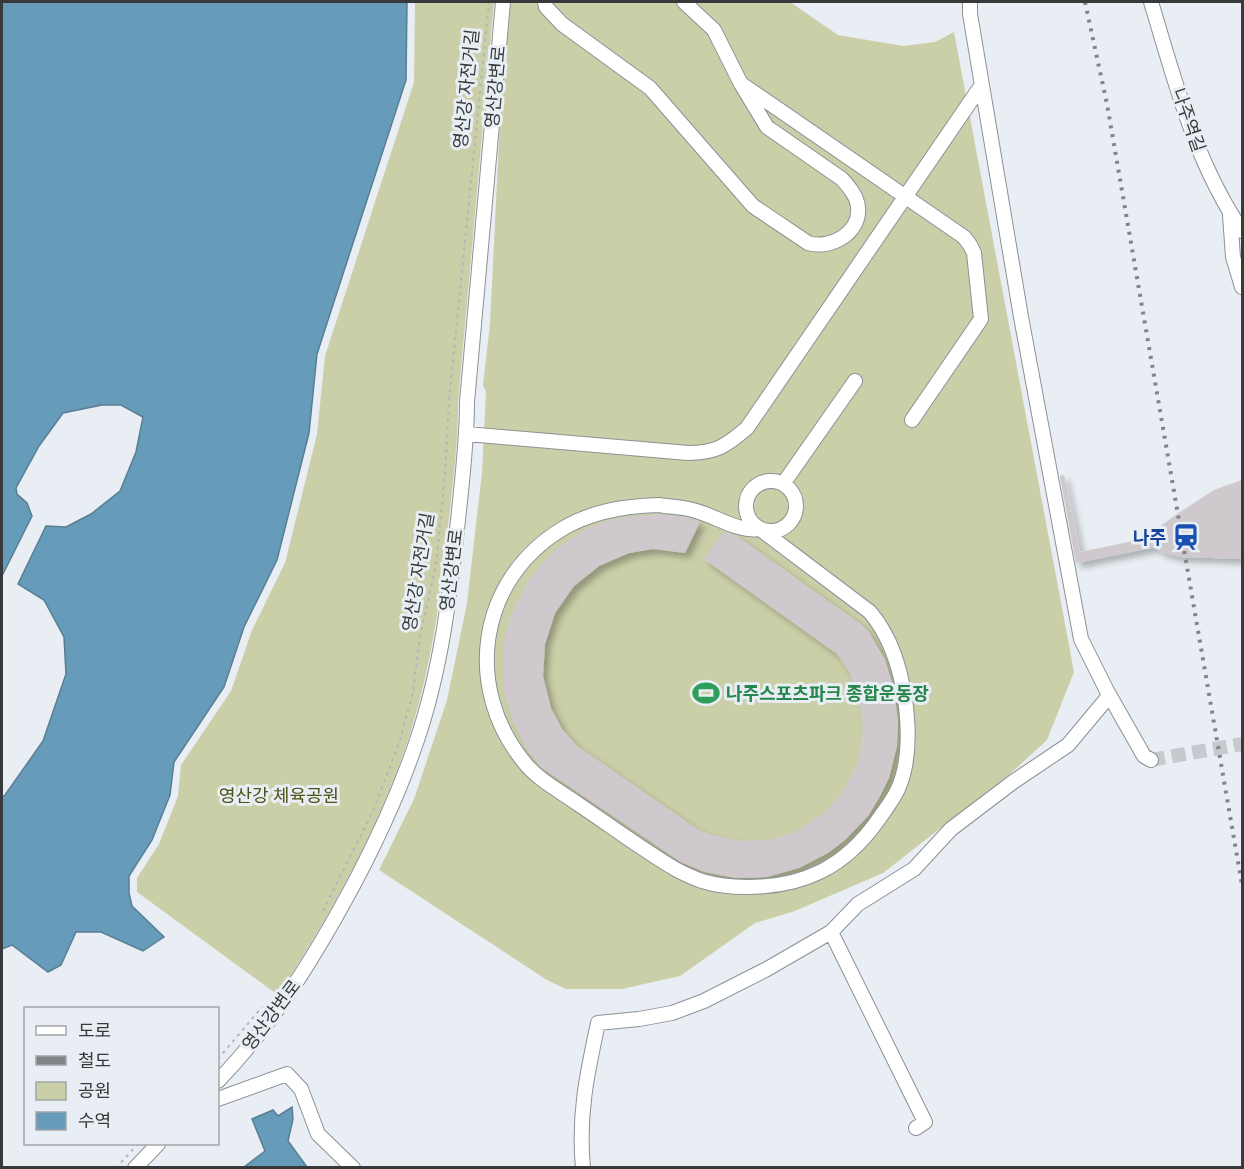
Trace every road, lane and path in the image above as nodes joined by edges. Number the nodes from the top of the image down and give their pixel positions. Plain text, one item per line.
1 (489, 2) edge
2 (503, 2) edge
3 (545, 2) edge
4 (684, 2) edge
5 (970, 2) edge
6 (1151, 2) edge
7 (741, 84) junction
8 (981, 86) junction
9 (906, 196) junction
10 (1230, 213) junction
11 (1242, 231) edge
12 (1242, 287) edge
13 (855, 381) dead end
14 (912, 420) dead end
15 (467, 434) junction
16 (783, 484) junction
17 (760, 529) junction
18 (1110, 696) junction
19 (1151, 760) dead end
20 (319, 920) dead end
21 (831, 932) junction
22 (267, 1001) dead end
23 (219, 1058) edge
24 (219, 1080) edge
25 (219, 1099) edge
26 (916, 1128) dead end
27 (136, 1145) edge
28 (156, 1145) edge
29 (116, 1167) edge
30 (135, 1167) edge
31 (353, 1167) edge
32 (584, 1167) edge

1 - 20 path, 영산강 자전거길
2 - 15 street, 영산강변로
3 - 7 street
4 - 7 street
5 - 8 street
6 - 10 street, 나주역길
7 - 9 street
8 - 9 street
8 - 18 street
9 - 14 street
9 - 15 street
10 - 11 street, 나주역길
10 - 12 street
13 - 16 street
15 - 24 street, 영산강변로
16 - 17 street
16 - 17 street
17 - 17 street
18 - 19 street
18 - 21 street
21 - 26 street
21 - 32 street
22 - 23 path
25 - 31 street
27 - 29 path
28 - 30 street

